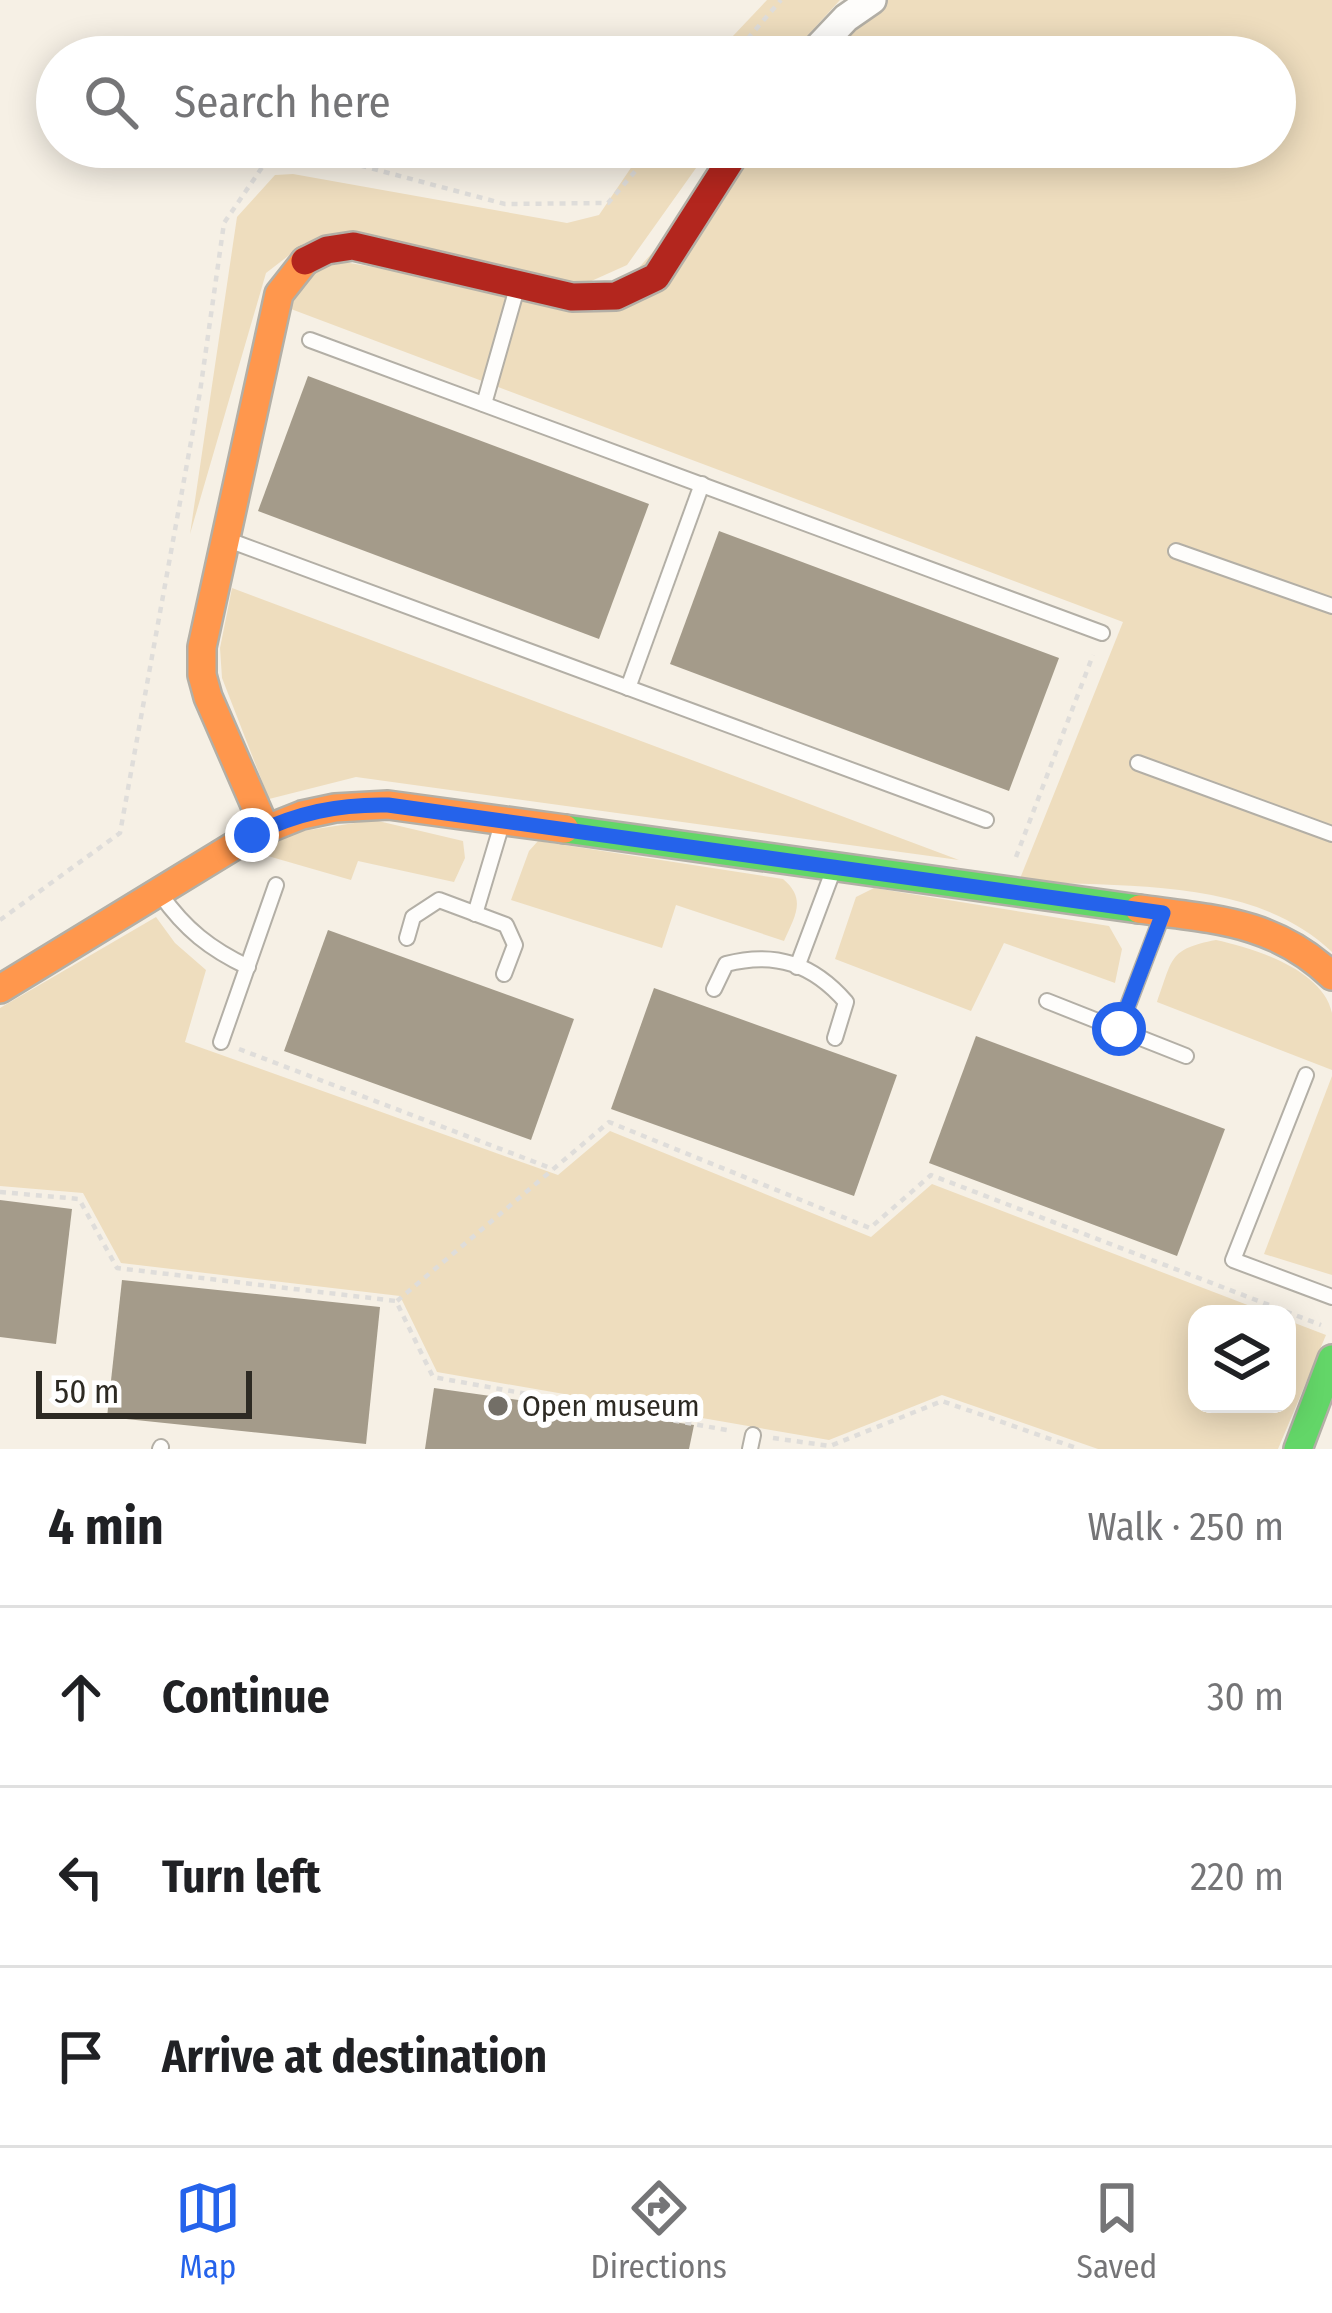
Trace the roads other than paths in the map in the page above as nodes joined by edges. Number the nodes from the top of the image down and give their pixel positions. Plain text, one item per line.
1 (872, 0) edge
2 (829, 36) edge
3 (726, 168) edge
4 (518, 284) junction
5 (310, 340) dead end
6 (484, 404) junction
7 (702, 484) junction
8 (226, 539) junction
9 (1176, 550) dead end
10 (1332, 606) edge
11 (1102, 632) road end
12 (628, 688) junction
13 (1138, 763) dead end
14 (986, 820) dead end
15 (502, 821) junction
16 (266, 828) junction
17 (1332, 834) edge
18 (835, 867) junction
19 (276, 885) dead end
20 (159, 892) junction
21 (1163, 913) junction
22 (475, 914) junction
23 (407, 938) dead end
24 (248, 967) junction
25 (797, 967) junction
26 (504, 974) dead end
27 (1332, 976) edge
28 (0, 988) edge
29 (714, 989) dead end
30 (1047, 1001) dead end
31 (1119, 1029) junction
32 (835, 1038) dead end
33 (221, 1042) road end
34 (1186, 1056) dead end
35 (1306, 1075) dead end
36 (1332, 1297) edge
37 (1332, 1359) edge
38 (1298, 1449) edge

1 - 2 street
3 - 4 street
4 - 6 lane
4 - 8 street
5 - 6 lane
6 - 7 lane
7 - 11 lane
7 - 12 lane
8 - 12 lane
8 - 16 street
9 - 10 lane
12 - 14 lane
13 - 17 lane
15 - 16 street
15 - 18 street
15 - 22 lane
16 - 20 street
18 - 21 street
18 - 25 lane
19 - 24 lane
20 - 24 lane
20 - 28 street
21 - 27 street
21 - 31 lane
22 - 23 lane
22 - 26 lane
24 - 33 lane
25 - 29 lane
25 - 32 lane
30 - 31 lane
31 - 34 lane
35 - 36 lane
37 - 38 street

